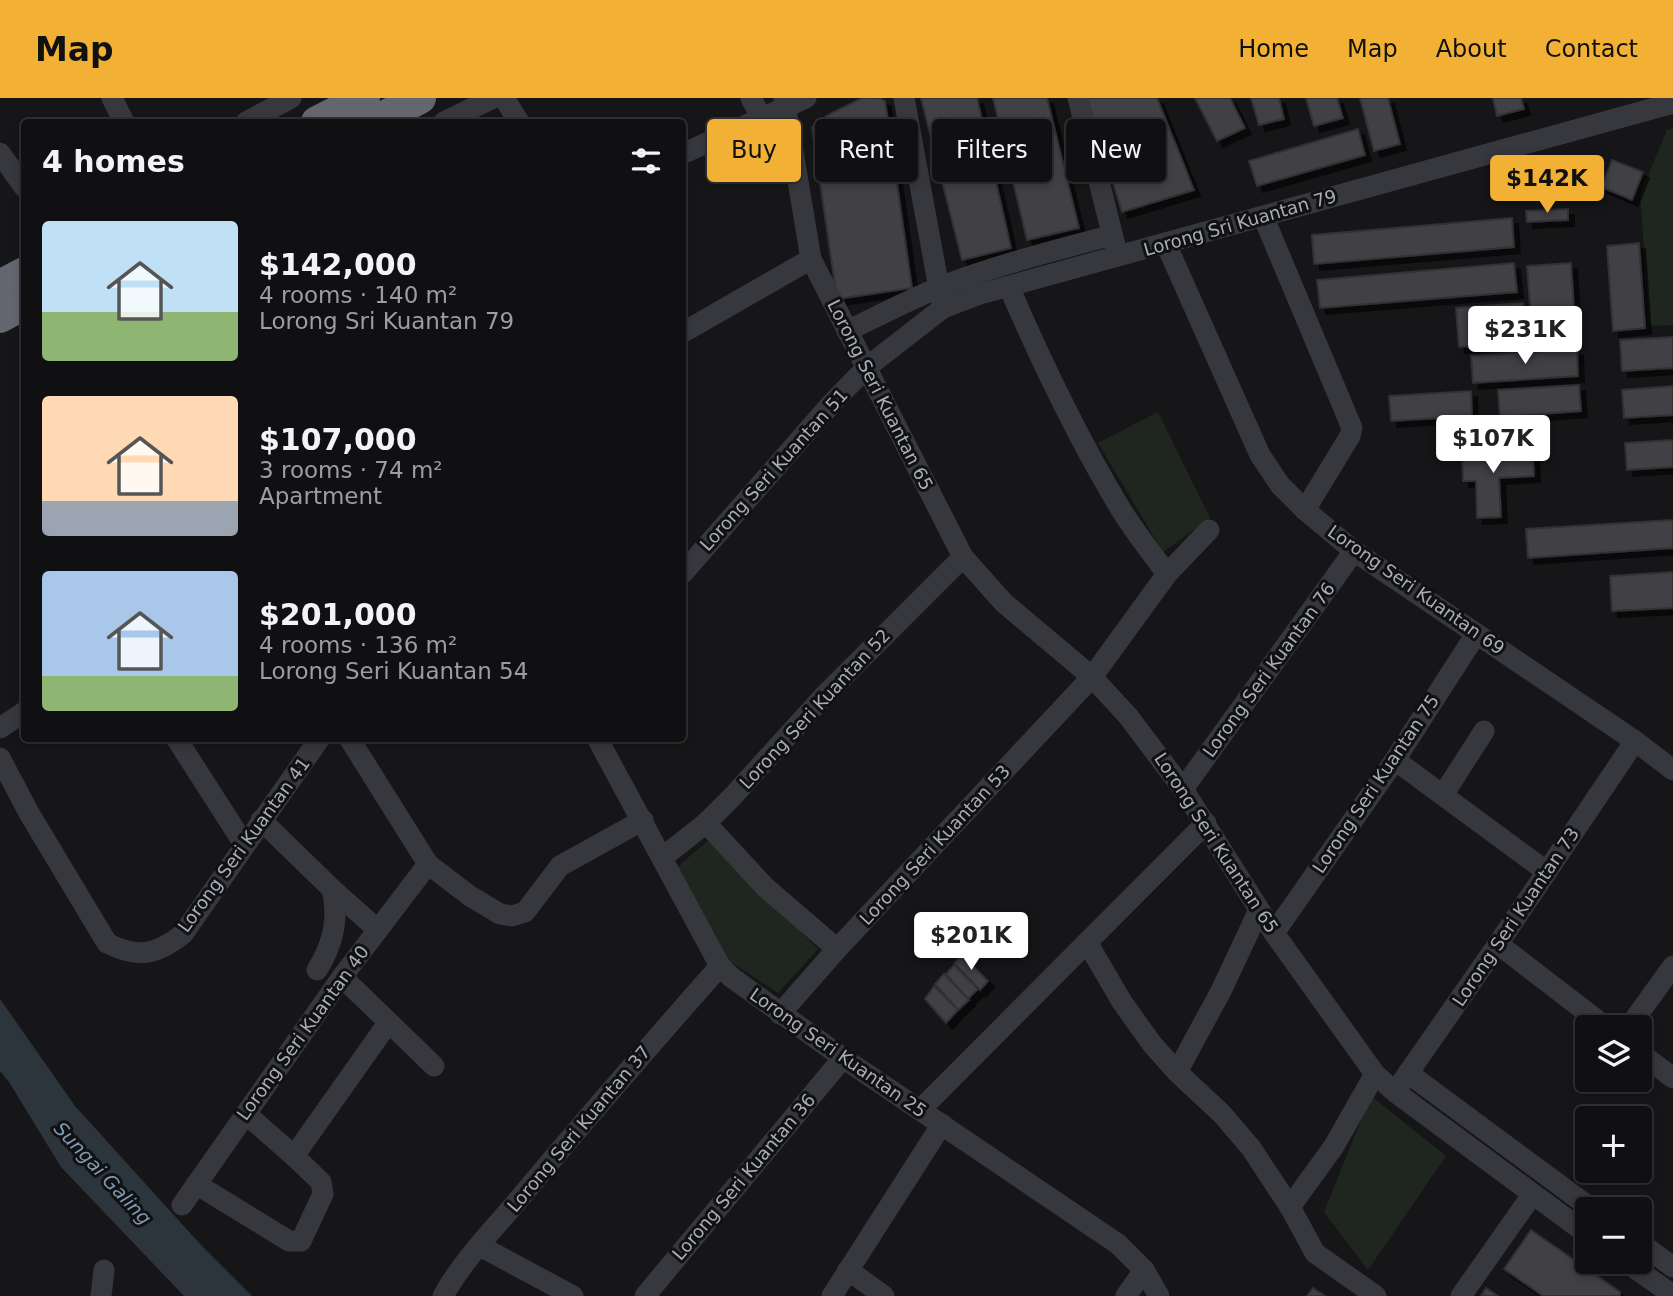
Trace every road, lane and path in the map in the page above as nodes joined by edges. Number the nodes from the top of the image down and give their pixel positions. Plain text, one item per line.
1 (112, 98) edge
2 (292, 98) edge
3 (304, 98) edge
4 (364, 98) edge
5 (420, 98) edge
6 (493, 98) edge
7 (504, 98) edge
8 (751, 98) edge
9 (806, 98) edge
10 (904, 98) edge
11 (1077, 98) edge
12 (785, 102) edge
13 (1673, 103) edge
14 (761, 117) junction
15 (122, 119) edge
16 (252, 119) edge
17 (314, 119) edge
18 (322, 119) edge
19 (380, 119) edge
20 (450, 119) edge
21 (517, 119) edge
22 (686, 152) edge
23 (0, 153) edge
24 (21, 183) edge
25 (1263, 216) junction
26 (1112, 235) junction
27 (1166, 244) junction
28 (1119, 257) junction
29 (811, 259) junction
30 (21, 275) edge
31 (0, 286) edge
32 (1009, 287) junction
33 (941, 298) junction
34 (21, 306) edge
35 (0, 317) edge
36 (686, 331) edge
37 (847, 331) junction
38 (867, 367) junction
39 (1305, 510) junction
40 (1209, 530) dead end
41 (1354, 551) junction
42 (963, 557) junction
43 (686, 569) edge
44 (1167, 574) junction
45 (1476, 635) junction
46 (1092, 677) junction
47 (21, 714) edge
48 (0, 728) edge
49 (1484, 731) dead end
50 (1635, 741) junction
51 (179, 742) edge
52 (317, 742) edge
53 (352, 742) edge
54 (599, 742) edge
55 (0, 758) edge
56 (1395, 760) junction
57 (1673, 769) edge
58 (1183, 789) junction
59 (1443, 795) junction
60 (261, 820) junction
61 (643, 820) junction
62 (706, 823) junction
63 (1206, 823) junction
64 (244, 844) junction
65 (663, 857) junction
66 (428, 864) junction
67 (1547, 872) junction
68 (332, 889) junction
69 (1259, 910) junction
70 (378, 930) junction
71 (1274, 933) junction
72 (1087, 942) junction
73 (1498, 944) junction
74 (837, 948) junction
75 (720, 966) junction
76 (1673, 966) edge
77 (317, 970) dead end
78 (342, 978) junction
79 (780, 1014) junction
80 (1590, 1015) edge
81 (1638, 1015) edge
82 (388, 1023) junction
83 (843, 1058) junction
84 (1652, 1062) edge
85 (434, 1066) dead end
86 (1177, 1072) junction
87 (1408, 1073) junction
88 (1375, 1074) junction
89 (1673, 1078) edge
90 (1395, 1091) junction
91 (920, 1110) junction
92 (246, 1114) junction
93 (942, 1124) junction
94 (294, 1156) junction
95 (196, 1184) junction
96 (1532, 1195) junction
97 (1576, 1197) edge
98 (182, 1205) dead end
99 (1290, 1207) junction
100 (1575, 1225) edge
101 (480, 1246) junction
102 (1652, 1252) edge
103 (1673, 1267) edge
104 (104, 1270) dead end
105 (848, 1270) junction
106 (1144, 1270) junction
107 (1644, 1274) edge
108 (1669, 1291) edge
109 (101, 1296) edge
110 (443, 1296) edge
111 (573, 1296) edge
112 (645, 1296) edge
113 (832, 1296) edge
114 (884, 1296) edge
115 (1126, 1296) edge
116 (1159, 1296) edge
117 (1376, 1296) edge
118 (1461, 1296) edge

1 - 15 street
2 - 16 street
3 - 17 street
4 - 18 highway
5 - 19 highway
6 - 20 street
7 - 21 street
8 - 14 street
9 - 12 street
10 - 33 street
11 - 26 street
12 - 14 street
12 - 29 street, Lorong Seri Kuantan 65
13 - 25 street, Lorong Sri Kuantan 79
14 - 22 street
23 - 24 street
25 - 27 street, Lorong Sri Kuantan 79
25 - 39 street
26 - 28 street
26 - 33 street
27 - 28 street, Lorong Sri Kuantan 79
27 - 39 street, Lorong Seri Kuantan 69
28 - 32 street, Lorong Sri Kuantan 79
29 - 36 street
29 - 37 street, Lorong Seri Kuantan 65
30 - 31 highway
32 - 33 street, Lorong Sri Kuantan 79
32 - 44 street
33 - 37 street
33 - 38 street, Lorong Seri Kuantan 51
34 - 35 highway
37 - 38 street, Lorong Seri Kuantan 65
38 - 42 street, Lorong Seri Kuantan 65
38 - 43 street, Lorong Seri Kuantan 51
39 - 41 street, Lorong Seri Kuantan 69
40 - 44 street, Lorong Seri Kuantan 53
41 - 45 street, Lorong Seri Kuantan 69
41 - 58 street, Lorong Seri Kuantan 76
42 - 46 street, Lorong Seri Kuantan 65
42 - 62 street, Lorong Seri Kuantan 52
44 - 46 street, Lorong Seri Kuantan 53
45 - 50 street, Lorong Seri Kuantan 69
45 - 56 street, Lorong Seri Kuantan 75
46 - 58 street, Lorong Seri Kuantan 65
46 - 74 street, Lorong Seri Kuantan 53
47 - 48 street
49 - 59 street
50 - 57 street, Lorong Seri Kuantan 69
50 - 67 street, Lorong Seri Kuantan 73
51 - 64 street
52 - 60 street, Lorong Seri Kuantan 41
53 - 66 street
54 - 61 street, Lorong Seri Kuantan 25
55 - 64 street, Lorong Seri Kuantan 41
56 - 59 street
56 - 71 street, Lorong Seri Kuantan 75
58 - 63 street, Lorong Seri Kuantan 65
59 - 67 street
60 - 64 street, Lorong Seri Kuantan 41
60 - 68 street
61 - 65 street, Lorong Seri Kuantan 25
61 - 66 street
62 - 65 street, Lorong Seri Kuantan 52
62 - 74 street
63 - 69 street, Lorong Seri Kuantan 65
63 - 72 street
65 - 75 street, Lorong Seri Kuantan 25
66 - 70 street, Lorong Seri Kuantan 40
67 - 73 street, Lorong Seri Kuantan 73
68 - 70 street
68 - 77 street
69 - 71 street, Lorong Seri Kuantan 65
69 - 86 street
70 - 78 street, Lorong Seri Kuantan 40
71 - 88 street, Lorong Seri Kuantan 65
72 - 86 street
72 - 91 street
73 - 80 street
73 - 87 street, Lorong Seri Kuantan 73
74 - 79 street, Lorong Seri Kuantan 53
75 - 79 street, Lorong Seri Kuantan 25
75 - 101 street, Lorong Seri Kuantan 37
76 - 81 street
78 - 82 street
78 - 92 street, Lorong Seri Kuantan 40
79 - 83 street, Lorong Seri Kuantan 25
82 - 85 street
82 - 94 street
83 - 91 street, Lorong Seri Kuantan 25
83 - 112 street, Lorong Seri Kuantan 36
84 - 89 street
86 - 99 street
87 - 90 street, Lorong Seri Kuantan 73
87 - 97 street
88 - 90 street, Lorong Seri Kuantan 65
88 - 99 street
90 - 96 street, Lorong Seri Kuantan 65
91 - 93 street, Lorong Seri Kuantan 25
92 - 94 street
92 - 95 street, Lorong Seri Kuantan 40
93 - 105 street
93 - 106 street, Lorong Seri Kuantan 25
94 - 95 street
95 - 98 street, Lorong Seri Kuantan 40
96 - 100 street, Lorong Seri Kuantan 65
96 - 118 street
99 - 117 street
101 - 110 street, Lorong Seri Kuantan 37
101 - 111 street
102 - 103 street
104 - 109 street
105 - 113 street
105 - 114 street
106 - 115 street
106 - 116 street, Lorong Seri Kuantan 25
107 - 108 street

